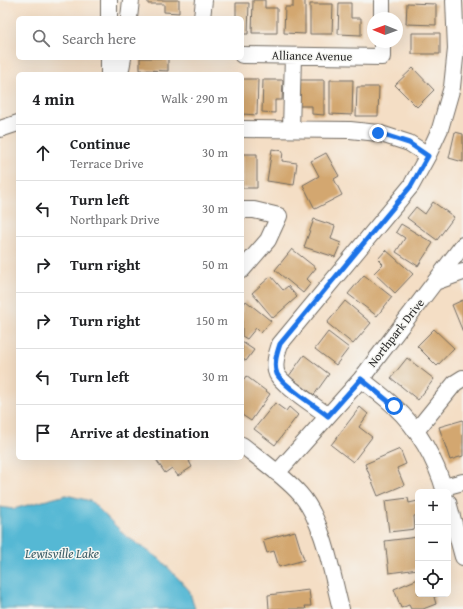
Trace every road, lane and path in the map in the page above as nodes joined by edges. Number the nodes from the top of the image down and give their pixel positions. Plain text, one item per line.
1 (109, 0) edge
2 (131, 0) edge
3 (204, 0) edge
4 (382, 0) edge
5 (454, 0) edge
6 (382, 12) edge
7 (109, 16) edge
8 (129, 16) edge
9 (202, 16) edge
10 (382, 50) edge
11 (244, 55) edge
12 (293, 56) junction
13 (109, 60) edge
14 (123, 60) edge
15 (109, 72) edge
16 (120, 72) edge
17 (457, 88) edge
18 (16, 124) edge
19 (244, 129) edge
20 (0, 130) edge
21 (291, 130) junction
22 (428, 156) junction
23 (248, 210) edge
24 (463, 245) edge
25 (244, 268) edge
26 (463, 272) edge
27 (435, 282) junction
28 (463, 378) edge
29 (361, 379) junction
30 (328, 416) junction
31 (416, 431) junction
32 (244, 447) edge
33 (277, 473) junction
34 (463, 482) edge
35 (444, 489) edge
36 (451, 490) edge
37 (451, 513) edge
38 (463, 557) edge
39 (341, 609) edge

1 - 7 street
2 - 8 street
3 - 9 street
4 - 6 street
5 - 17 street
10 - 12 street, Alliance Avenue
11 - 12 street, Alliance Avenue
12 - 21 street
13 - 15 street
14 - 16 street
17 - 22 street
18 - 20 street
19 - 21 street
21 - 22 street
22 - 30 street
23 - 25 street
24 - 27 street, Northpark Drive
26 - 27 street
27 - 29 street, Northpark Drive
28 - 31 street
29 - 30 street, Northpark Drive
29 - 31 street
30 - 33 street, Northpark Drive
31 - 35 street
32 - 33 street
33 - 39 street
34 - 36 street
37 - 38 street

